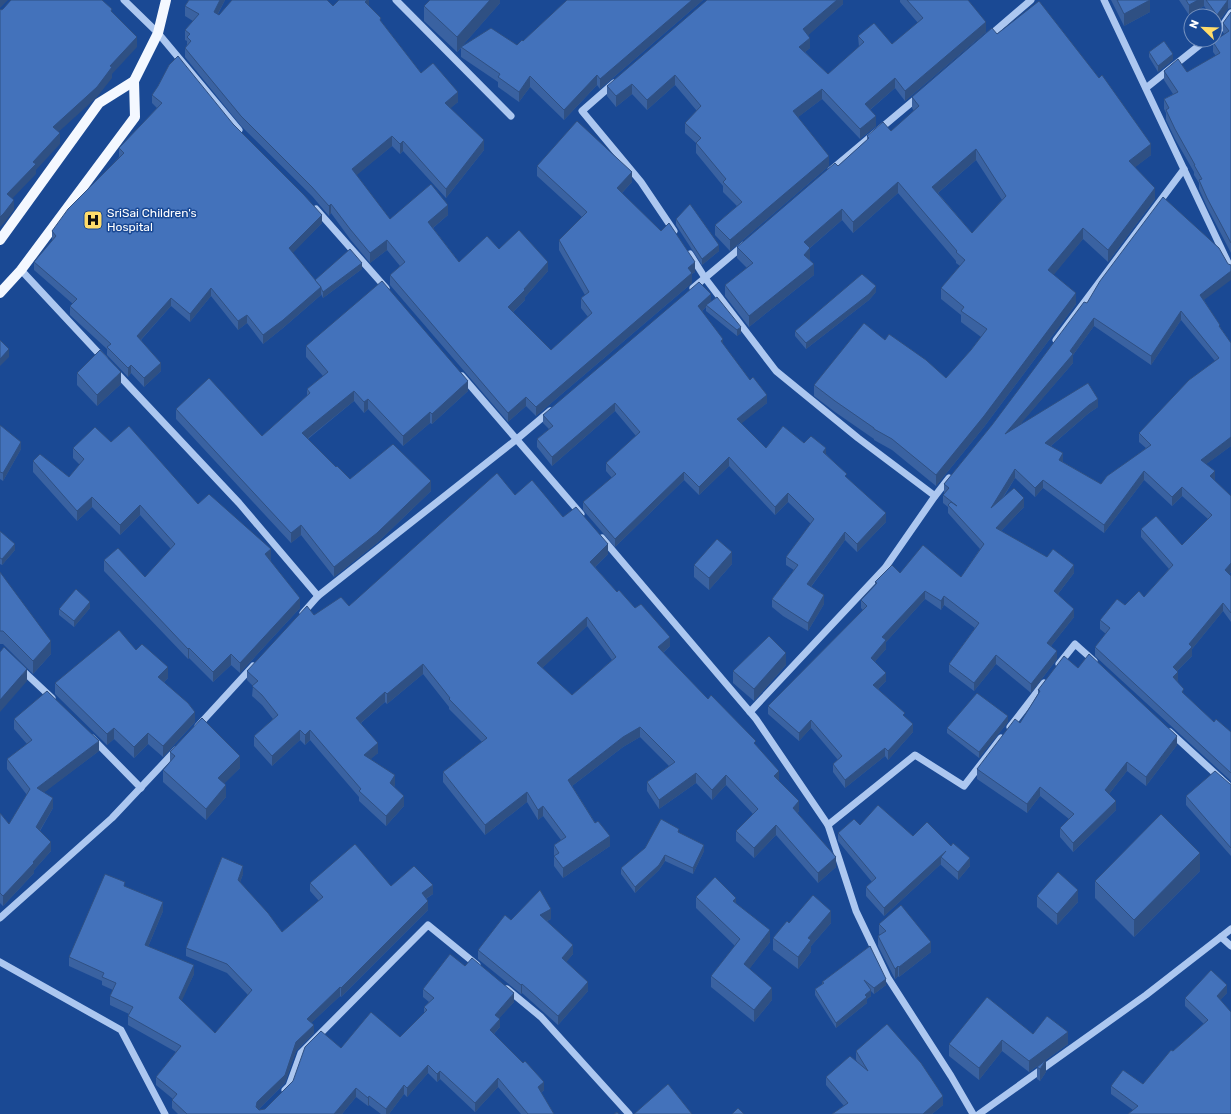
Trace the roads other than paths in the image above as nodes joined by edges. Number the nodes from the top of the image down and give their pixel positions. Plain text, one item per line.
1 (124, 0) edge
2 (166, 0) edge
3 (396, 0) edge
4 (1031, 0) edge
5 (1104, 0) edge
6 (1231, 13) edge
7 (1223, 25) edge
8 (158, 33) junction
9 (983, 41) edge
10 (1196, 48) edge
11 (623, 76) edge
12 (134, 81) junction
13 (1146, 88) junction
14 (922, 93) edge
15 (511, 116) dead end
16 (243, 134) edge
17 (1184, 169) junction
18 (826, 175) edge
19 (313, 206) edge
20 (0, 240) edge
21 (748, 242) edge
22 (1231, 269) edge
23 (21, 270) junction
24 (705, 278) junction
25 (0, 293) edge
26 (687, 293) edge
27 (394, 297) edge
28 (1050, 347) edge
29 (455, 368) edge
30 (553, 408) edge
31 (517, 439) junction
32 (954, 472) edge
33 (935, 496) junction
34 (584, 518) edge
35 (595, 530) edge
36 (318, 596) junction
37 (297, 620) edge
38 (12, 660) edge
39 (259, 660) edge
40 (1098, 665) edge
41 (1055, 668) edge
42 (1050, 675) edge
43 (57, 704) edge
44 (750, 712) junction
45 (1167, 729) edge
46 (195, 730) edge
47 (85, 731) edge
48 (179, 747) edge
49 (141, 788) junction
50 (1231, 788) edge
51 (828, 825) junction
52 (0, 918) edge
53 (1231, 929) edge
54 (1221, 937) junction
55 (1231, 946) edge
56 (0, 962) edge
57 (482, 968) edge
58 (499, 983) edge
59 (278, 1097) edge
60 (165, 1114) edge
61 (629, 1114) edge
62 (973, 1114) edge
63 (979, 1114) edge

1 - 8 street
2 - 8 main road
3 - 15 street
4 - 9 street
5 - 13 street
6 - 7 street
8 - 12 main road
8 - 16 street
10 - 13 street
11 - 24 street
12 - 20 main road
12 - 23 main road
13 - 17 street
14 - 18 street
17 - 22 street
17 - 28 street
19 - 27 street
21 - 24 street
23 - 25 main road
23 - 36 street
24 - 26 street
24 - 33 street
29 - 31 street
30 - 31 street
31 - 34 street
31 - 36 street
32 - 33 street
33 - 44 street
35 - 44 street
36 - 37 street
38 - 43 street
39 - 46 street
40 - 41 street
42 - 51 street
44 - 51 street
45 - 50 street
47 - 49 street
48 - 49 street
49 - 52 street
51 - 62 street
53 - 54 street
54 - 55 street
54 - 63 street
56 - 60 street
57 - 59 street
58 - 61 street

